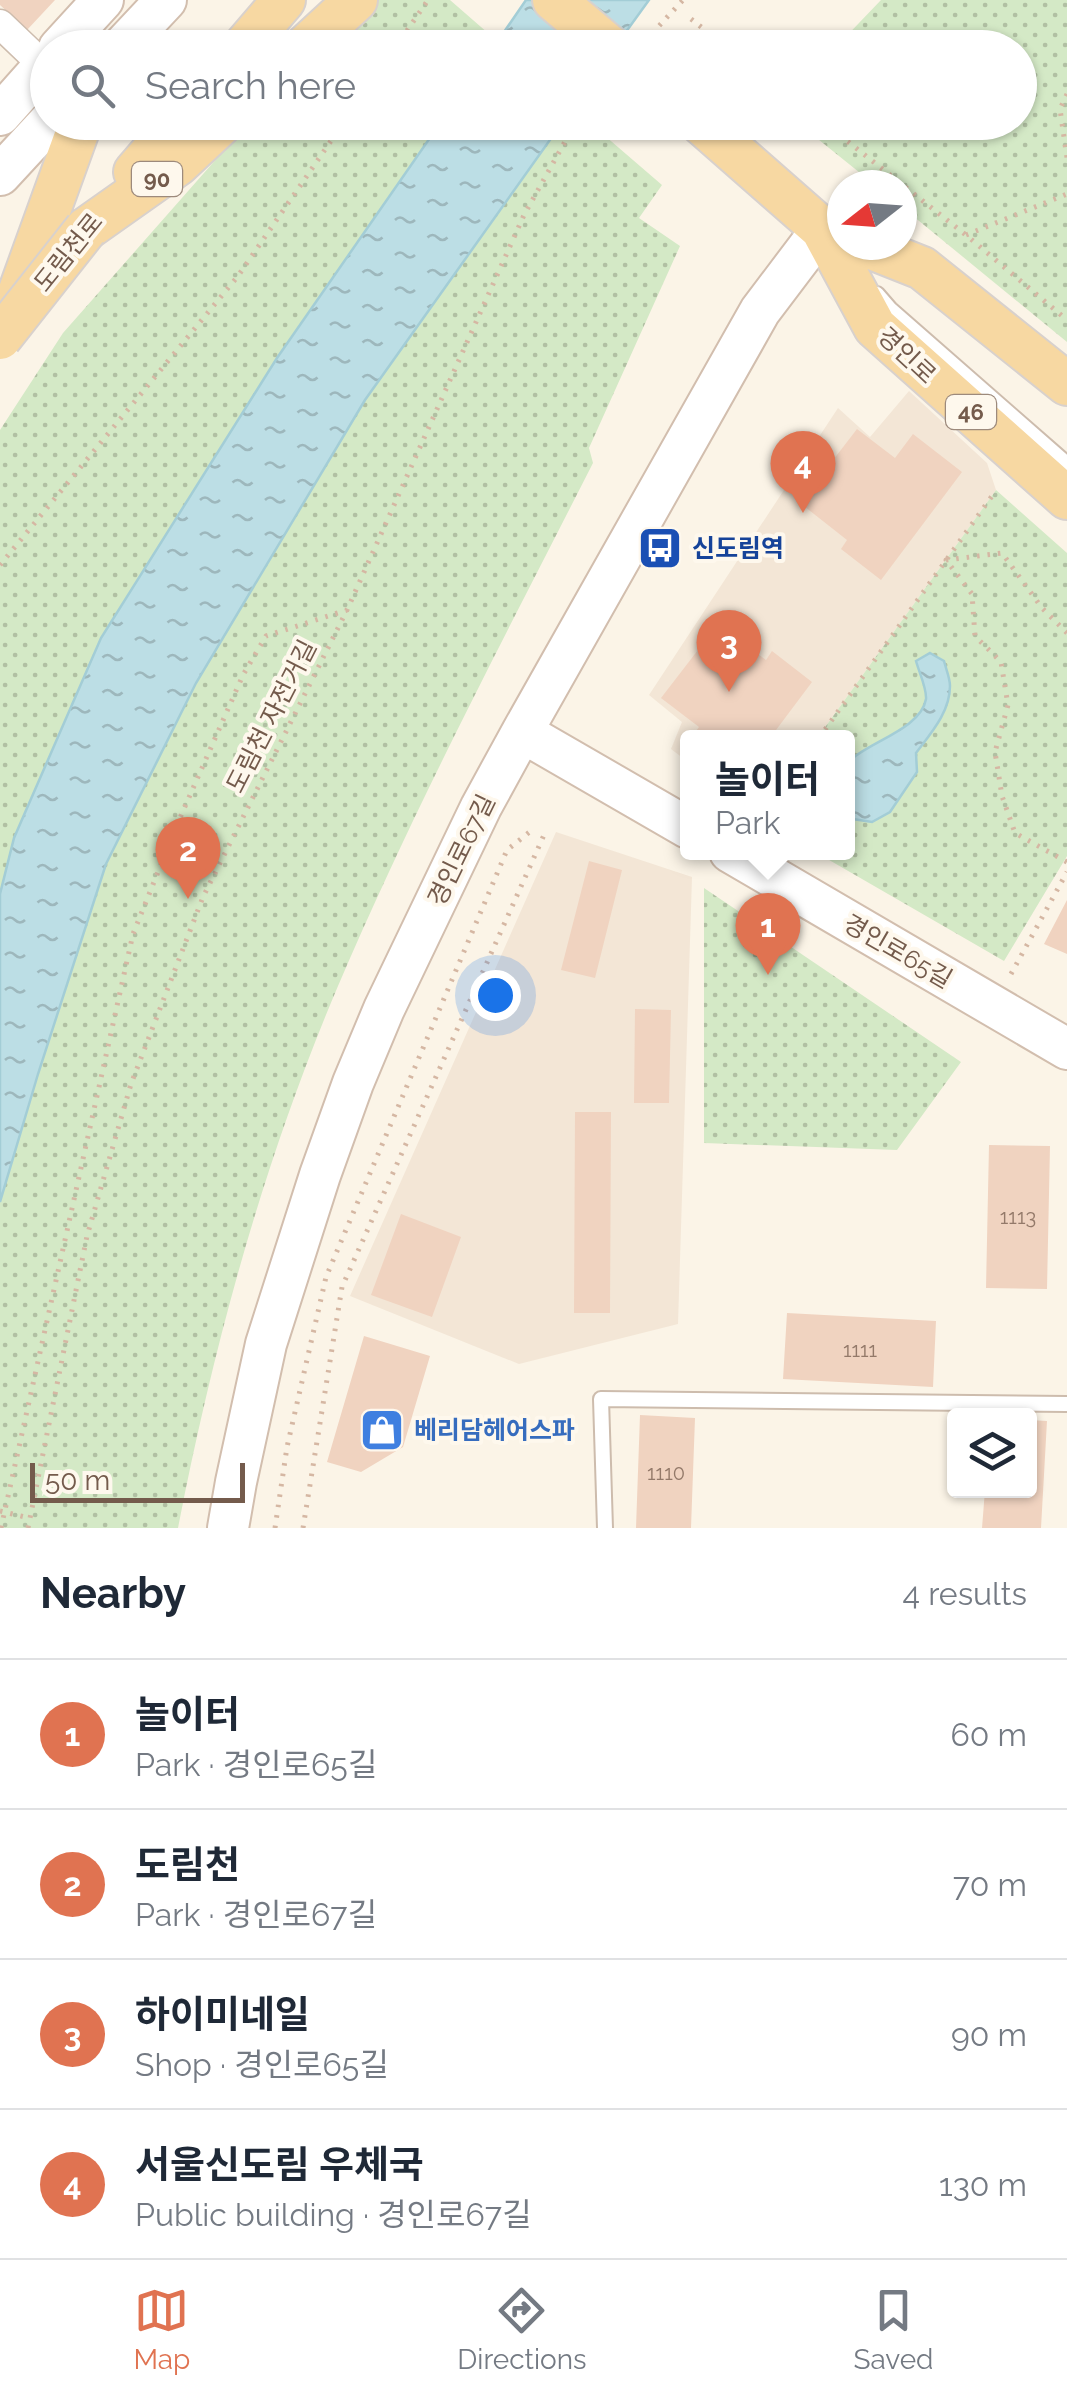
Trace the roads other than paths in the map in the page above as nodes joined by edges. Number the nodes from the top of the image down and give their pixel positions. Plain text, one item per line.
1 (103, 0) edge
2 (166, 0) edge
3 (284, 0) edge
4 (356, 0) edge
5 (554, 0) edge
6 (0, 24) edge
7 (76, 30) edge
8 (138, 30) edge
9 (258, 30) edge
10 (324, 30) edge
11 (590, 30) edge
12 (30, 44) edge
13 (30, 81) edge
14 (0, 115) edge
15 (32, 140) edge
16 (74, 140) edge
17 (163, 140) edge
18 (204, 140) edge
19 (721, 140) edge
20 (0, 175) edge
21 (86, 229) junction
22 (827, 229) edge
23 (827, 238) edge
24 (844, 260) edge
25 (853, 260) edge
26 (902, 260) edge
27 (0, 342) edge
28 (1067, 384) edge
29 (1067, 464) edge
30 (1067, 498) edge
31 (522, 732) junction
32 (680, 823) edge
33 (744, 860) edge
34 (1067, 1049) edge
35 (1067, 1404) edge
36 (228, 1528) edge
37 (605, 1528) edge

1 - 7 street
2 - 8 street
3 - 9 main road
4 - 10 main road
5 - 11 main road
6 - 12 street
13 - 14 street
15 - 20 street
16 - 27 main road
17 - 21 main road, 도림천로
18 - 21 main road, 90
19 - 22 main road, 경인로
21 - 27 main road, 도림천로 / 90, bridge
23 - 31 street, 경인로67길
24 - 30 main road, 경인로 / 46
25 - 29 lane
26 - 28 main road
31 - 32 street
31 - 36 street, 경인로67길
33 - 34 street, 경인로65길
35 - 37 lane

